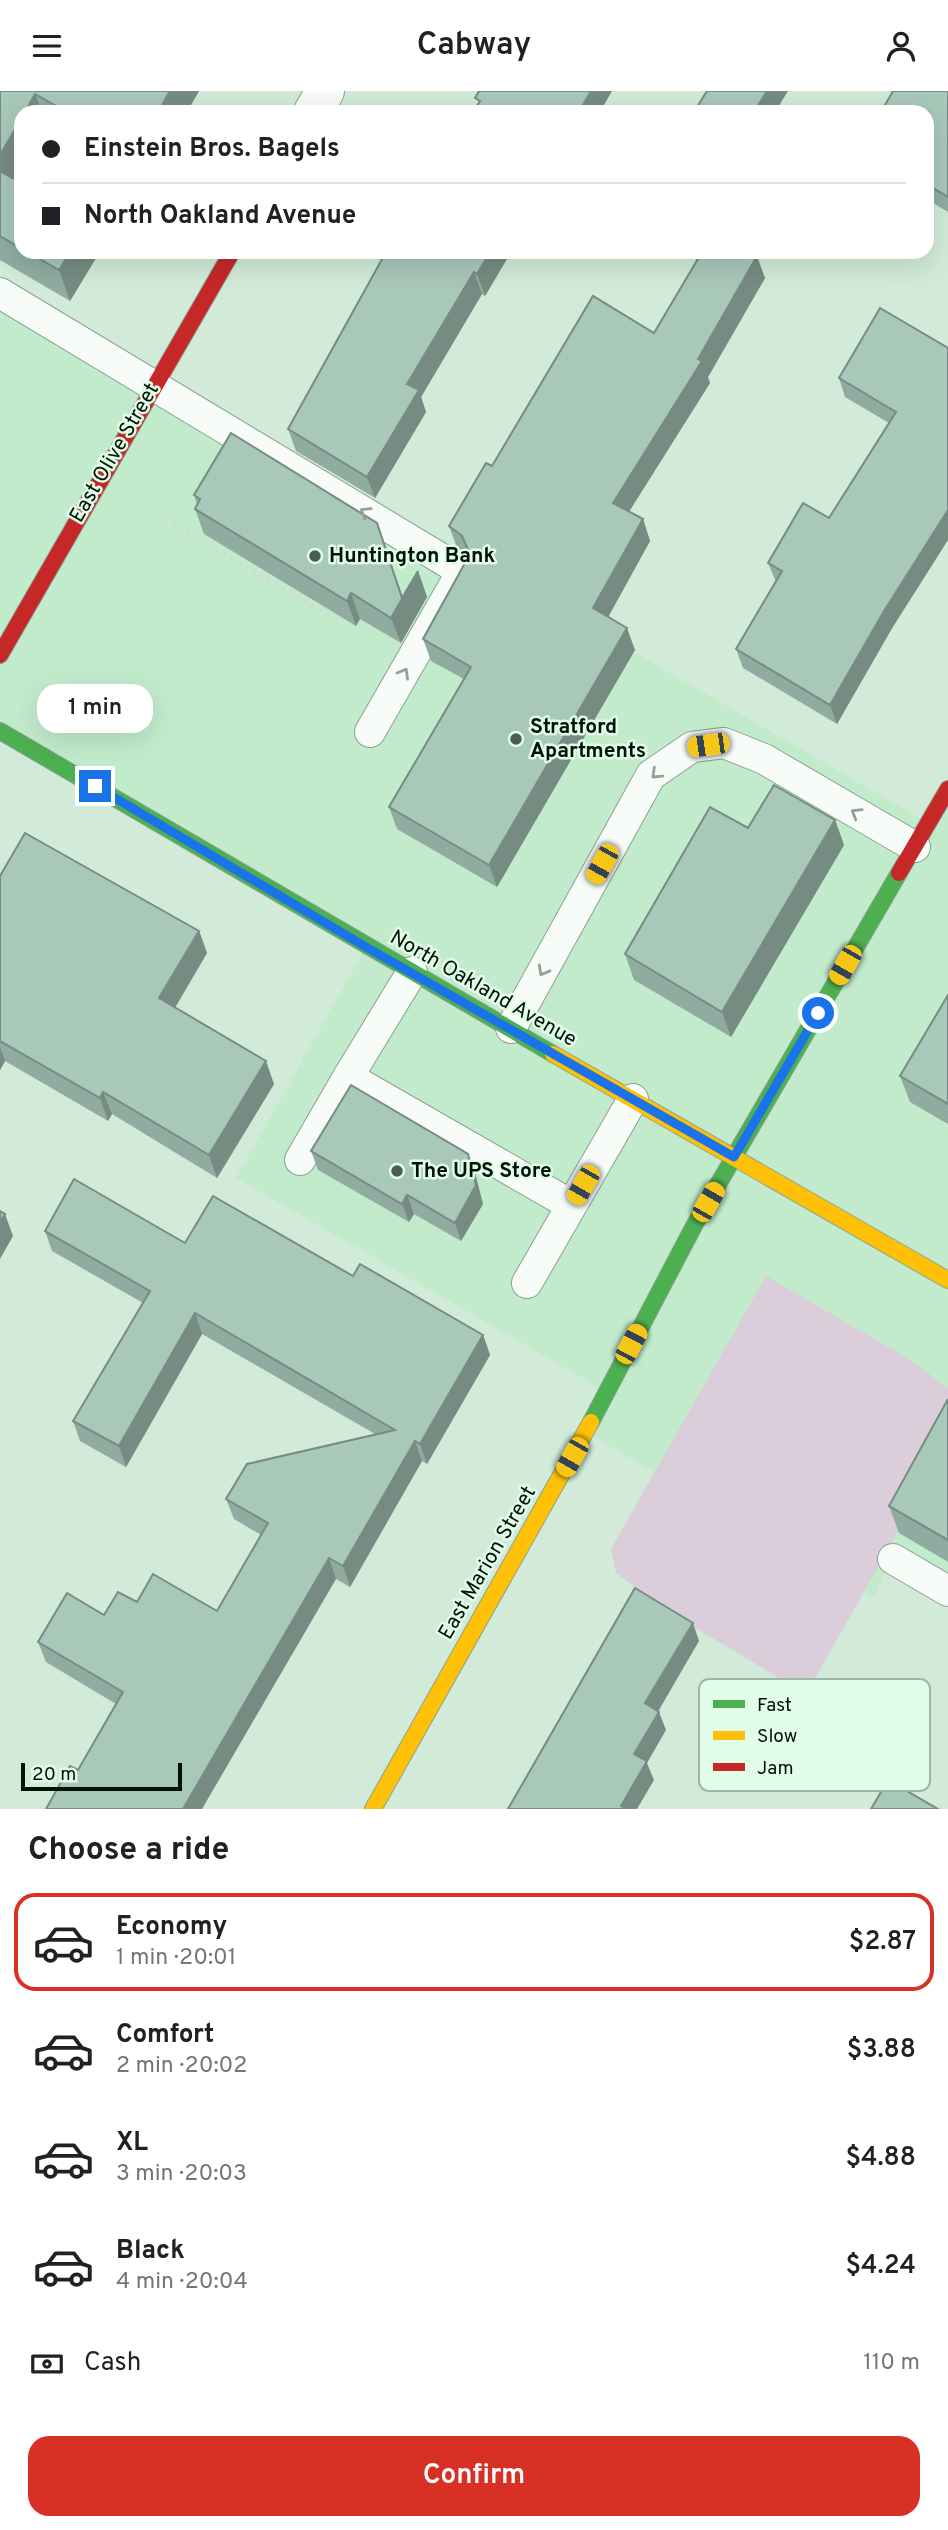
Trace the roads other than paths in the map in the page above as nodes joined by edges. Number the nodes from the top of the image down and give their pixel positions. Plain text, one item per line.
1 (228, 259) edge
2 (0, 293) edge
3 (155, 384) junction
4 (0, 655) edge
5 (0, 731) edge
6 (370, 732) dead end
7 (948, 789) edge
8 (915, 847) junction
9 (412, 972) junction
10 (511, 1028) junction
11 (348, 1077) junction
12 (634, 1099) junction
13 (734, 1157) junction
14 (300, 1160) dead end
15 (571, 1205) junction
16 (948, 1280) edge
17 (527, 1283) dead end
18 (893, 1559) dead end
19 (948, 1591) edge
20 (373, 1809) edge

1 - 3 street, East Olive Street
2 - 3 lane
3 - 4 street, East Olive Street
6 -> 3 lane
5 - 9 street, North Oakland Avenue
7 - 8 street, East Marion Street
8 -> 10 lane
8 - 13 street, East Marion Street
9 - 10 street, North Oakland Avenue
9 - 11 lane
10 - 12 street, North Oakland Avenue
11 - 14 lane
11 - 15 lane
12 - 13 street, North Oakland Avenue
12 - 15 lane
13 - 16 street, North Oakland Avenue
13 - 20 street, East Marion Street
15 - 17 lane
18 - 19 lane

